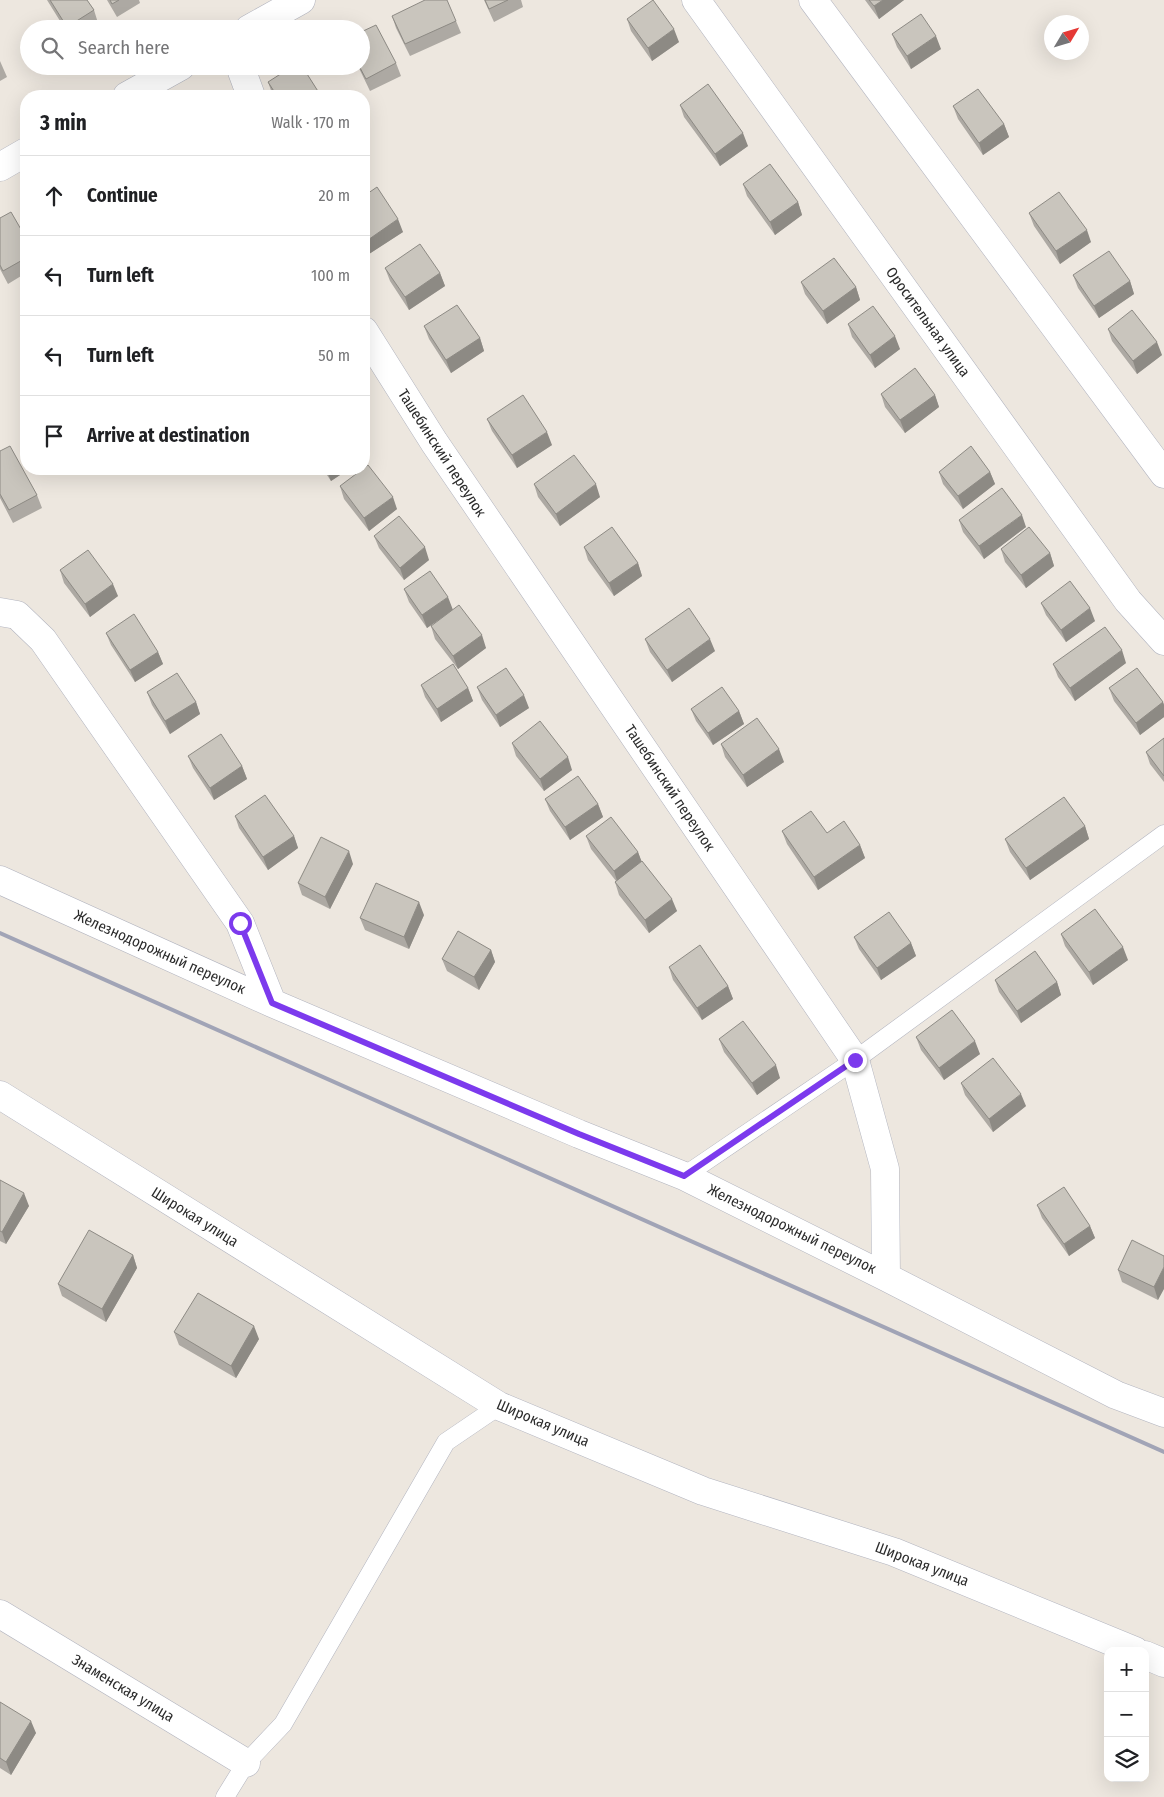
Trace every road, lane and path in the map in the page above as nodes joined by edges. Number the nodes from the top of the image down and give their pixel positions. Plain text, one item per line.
1 (301, 0) edge
2 (696, 0) edge
3 (814, 0) edge
4 (265, 20) edge
5 (165, 75) edge
6 (243, 75) edge
7 (138, 90) edge
8 (249, 90) edge
9 (20, 155) edge
10 (0, 167) edge
11 (370, 341) edge
12 (1164, 474) edge
13 (0, 612) edge
14 (1164, 641) edge
15 (1164, 834) edge
16 (0, 880) edge
17 (272, 1003) junction
18 (855, 1060) junction
19 (0, 1095) edge
20 (684, 1176) junction
21 (886, 1276) junction
22 (499, 1406) junction
23 (1164, 1413) edge
24 (0, 1614) edge
25 (1124, 1647) edge
26 (1149, 1657) edge
27 (1164, 1663) edge
28 (246, 1763) junction
29 (225, 1797) edge

1 - 4 street
2 - 14 street, Оросительная улица
3 - 12 street
5 - 7 street
6 - 8 street
9 - 10 street
11 - 18 street, Ташебинский переулок
13 - 17 street
15 - 18 lane
16 - 17 street, Железнодорожный переулок
17 - 20 street, Железнодорожный переулок
18 - 20 lane
18 - 21 street, Ташебинский переулок
19 - 22 street, Широкая улица
20 - 21 street, Железнодорожный переулок
21 - 23 street, Железнодорожный переулок
22 - 25 street, Широкая улица
22 - 28 lane
24 - 28 street, Знаменская улица
26 - 27 street
28 - 29 lane

